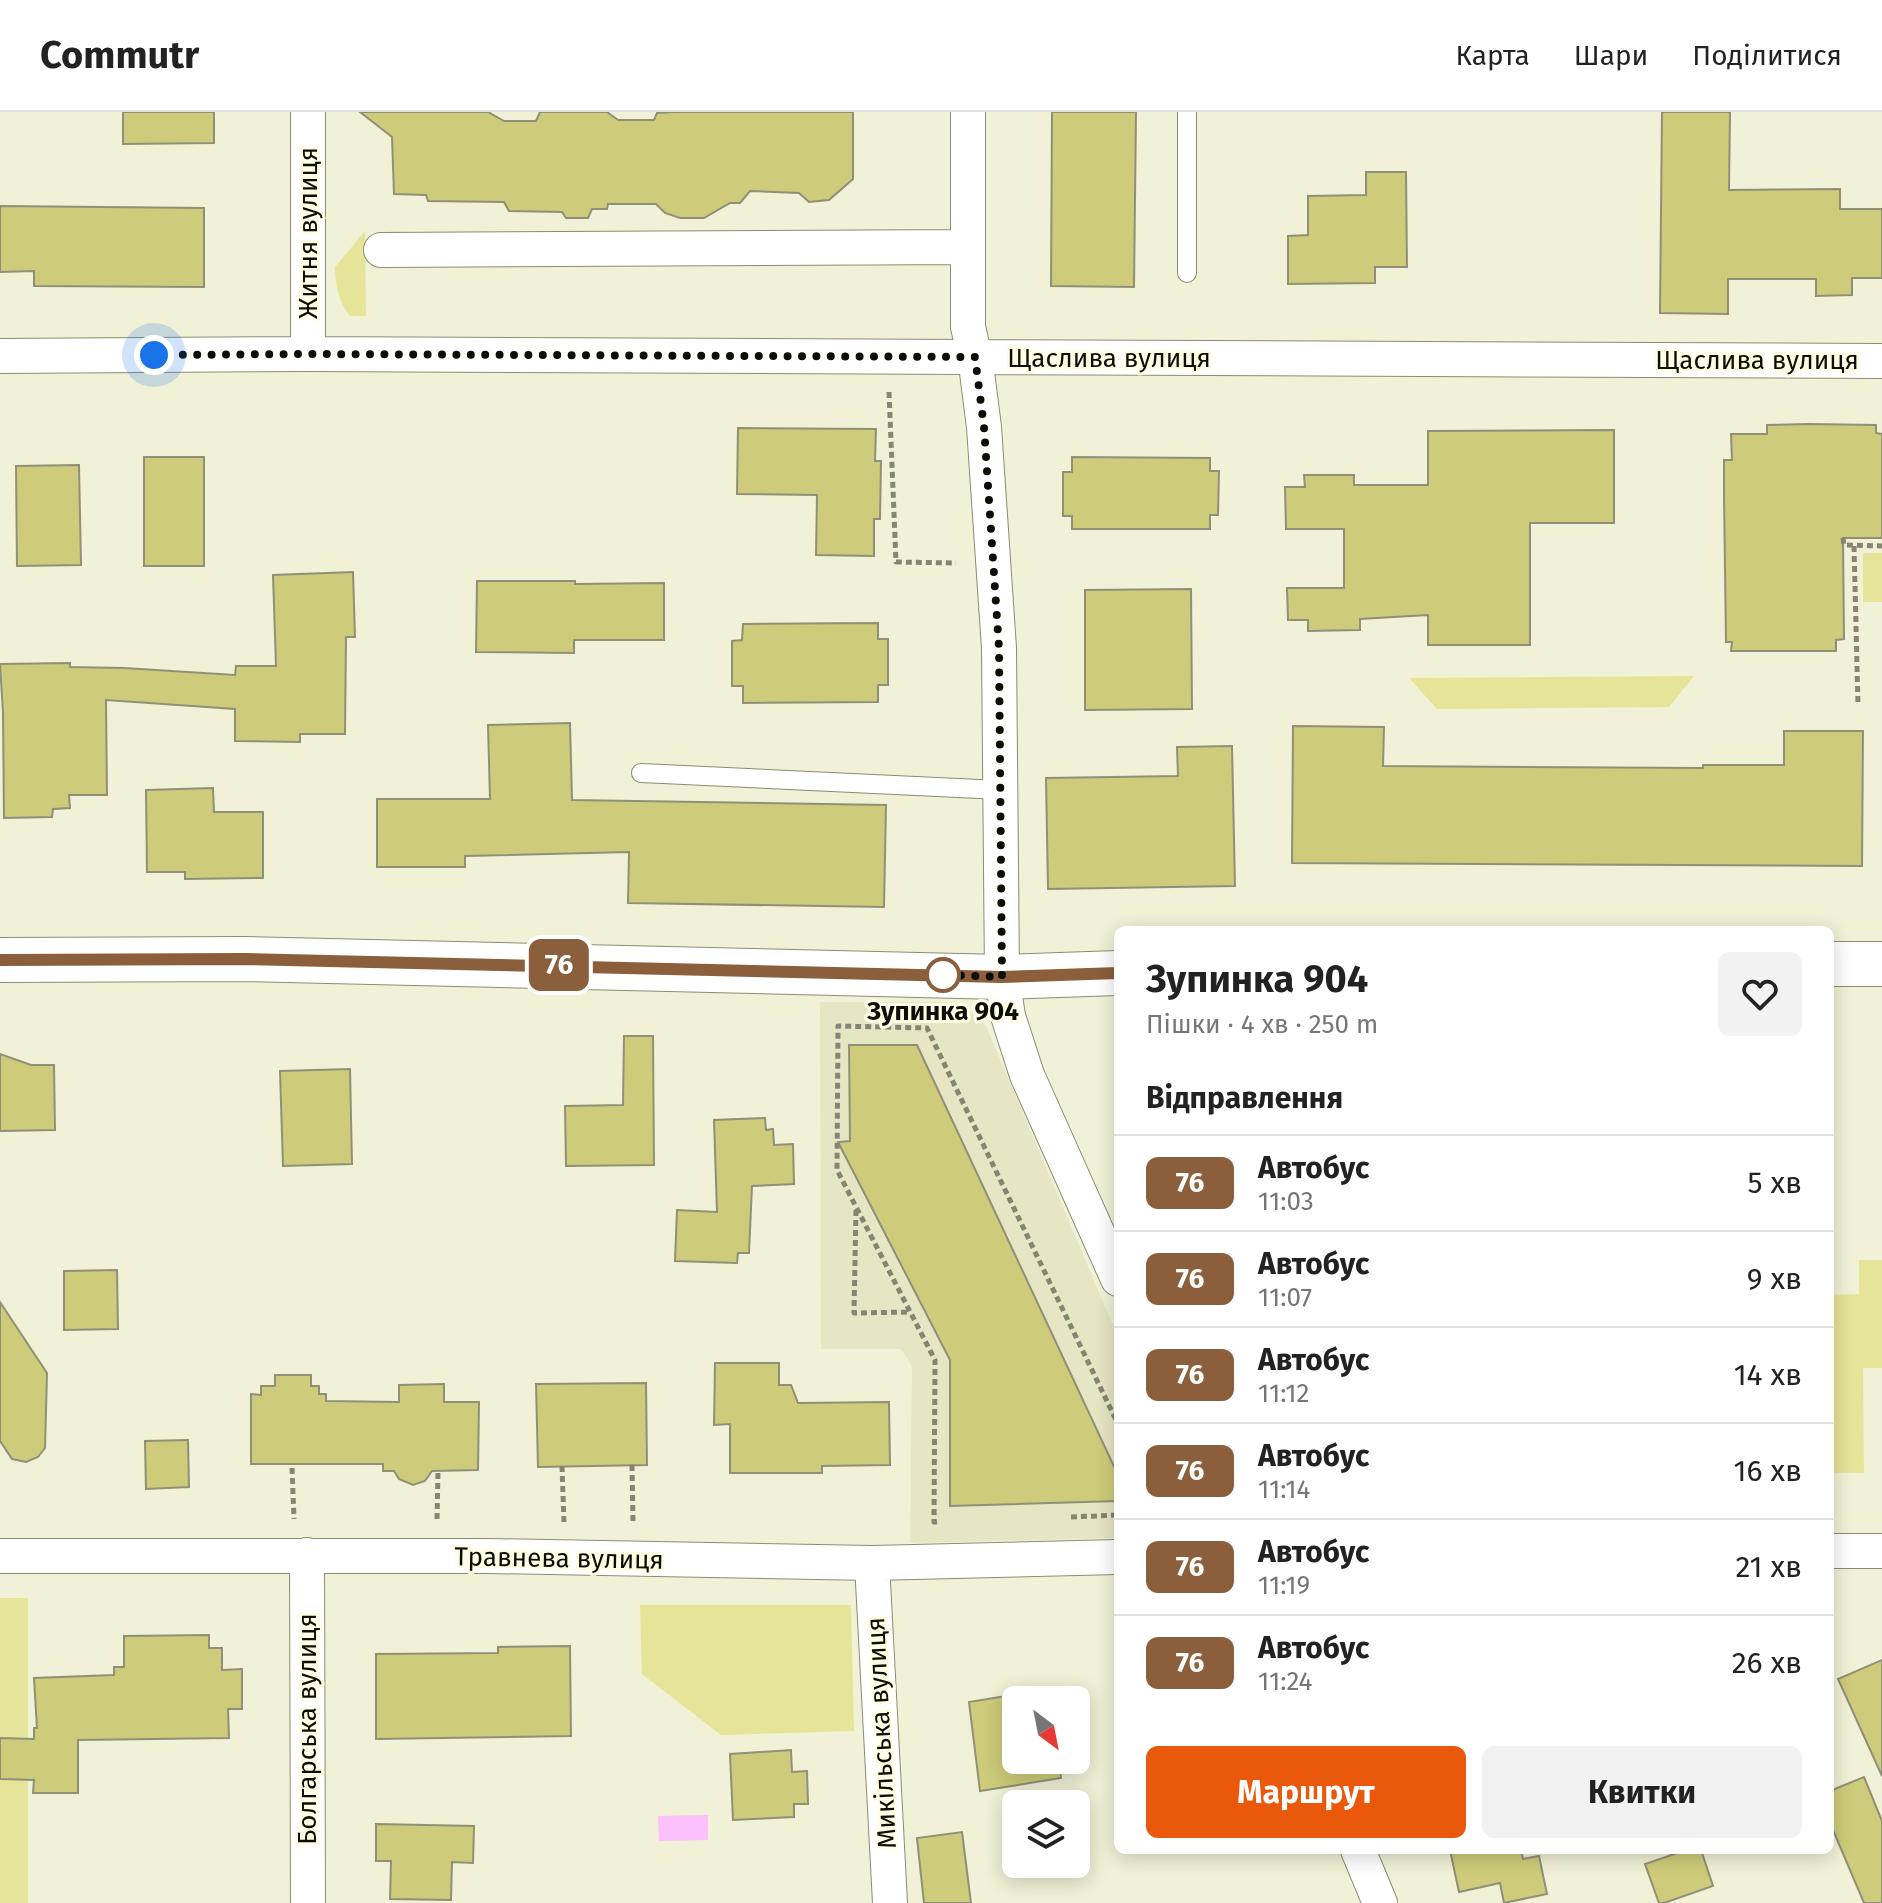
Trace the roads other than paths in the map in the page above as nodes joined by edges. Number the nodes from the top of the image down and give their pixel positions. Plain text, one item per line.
1 (308, 112) edge
2 (968, 112) edge
3 (1187, 112) edge
4 (968, 247) junction
5 (381, 250) dead end
6 (1187, 273) dead end
7 (308, 354) junction
8 (0, 356) edge
9 (975, 357) junction
10 (1882, 361) edge
11 (641, 773) dead end
12 (1001, 790) junction
13 (0, 960) edge
14 (1834, 964) edge
15 (1882, 964) edge
16 (1114, 973) edge
17 (1002, 977) junction
18 (1114, 1270) edge
19 (300, 1542) junction
20 (1834, 1551) edge
21 (1882, 1551) edge
22 (0, 1556) edge
23 (1114, 1557) edge
24 (872, 1563) junction
25 (1360, 1854) edge
26 (308, 1903) edge
27 (890, 1903) edge
28 (1380, 1903) edge

1 - 7 street, Житня вулиця
2 - 4 street
3 - 6 lane
4 - 5 street
4 - 9 street
7 - 8 street, Щаслива вулиця
7 - 9 street, Щаслива вулиця
9 - 10 street, Щаслива вулиця
9 - 12 street
11 - 12 lane
12 - 17 street
13 - 17 street
14 - 15 street
16 - 17 street
17 - 18 street
19 - 22 street, Травнева вулиця
19 - 24 street, Травнева вулиця
19 - 26 street, Болгарська вулиця
20 - 21 street
23 - 24 street, Травнева вулиця
24 - 27 street, Микільська вулиця
25 - 28 street

